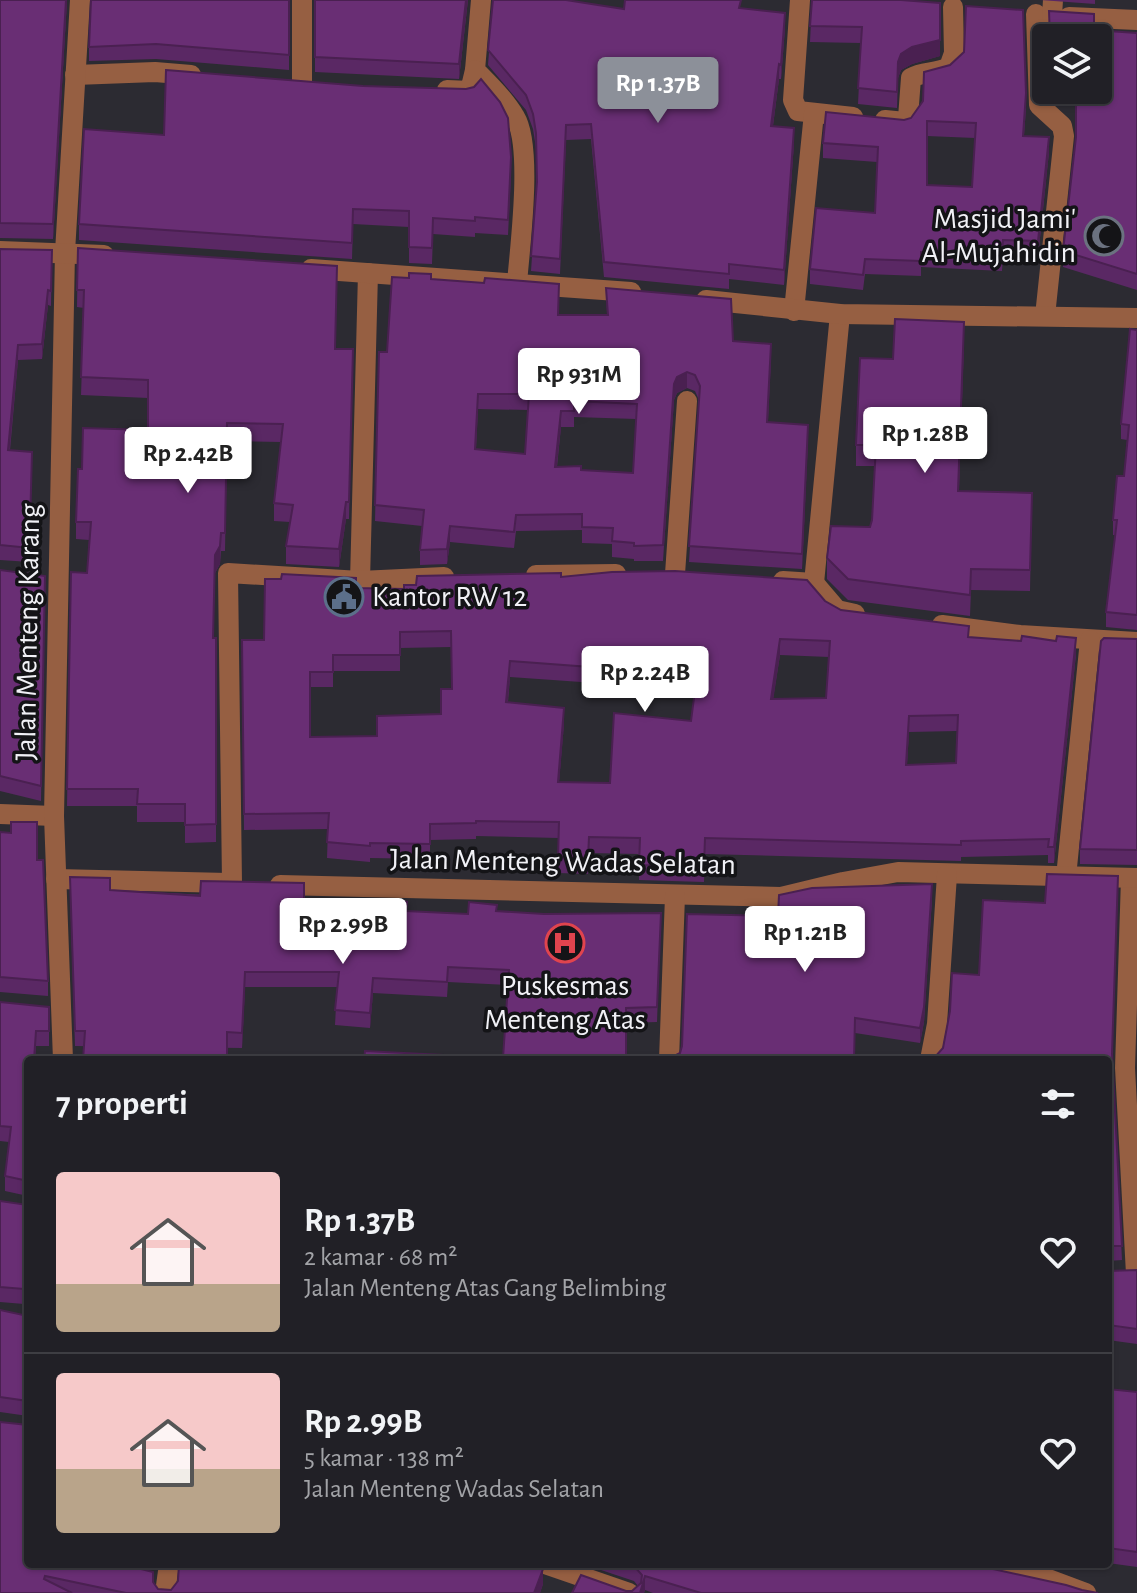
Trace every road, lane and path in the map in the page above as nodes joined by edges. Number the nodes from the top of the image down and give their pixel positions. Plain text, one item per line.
1 (80, 0) edge
2 (302, 0) edge
3 (481, 0) edge
4 (800, 0) edge
5 (953, 7) dead end
6 (1041, 11) edge
7 (1137, 20) edge
8 (475, 70) junction
9 (75, 75) junction
10 (214, 77) edge
11 (302, 84) edge
12 (431, 90) edge
13 (814, 113) junction
14 (0, 251) edge
15 (65, 252) junction
16 (125, 256) edge
17 (292, 268) edge
18 (368, 273) junction
19 (517, 283) junction
20 (655, 294) edge
21 (686, 297) edge
22 (794, 311) junction
23 (840, 314) junction
24 (1045, 316) junction
25 (1137, 318) edge
26 (687, 401) dead end
27 (515, 575) edge
28 (468, 576) edge
29 (768, 580) edge
30 (360, 581) junction
31 (814, 583) junction
32 (873, 616) edge
33 (917, 622) edge
34 (1090, 640) junction
35 (1137, 642) edge
36 (0, 814) edge
37 (54, 816) junction
38 (947, 875) junction
39 (1066, 877) junction
40 (1134, 878) edge
41 (56, 879) junction
42 (248, 884) junction
43 (675, 896) junction
44 (38, 1009) edge
45 (61, 1010) junction
46 (63, 1056) edge
47 (669, 1056) edge
48 (931, 1056) edge
49 (1131, 1068) edge
50 (1132, 1274) edge
51 (168, 1568) edge
52 (555, 1568) edge
53 (1019, 1568) edge
54 (576, 1577) edge
55 (165, 1593) edge
56 (629, 1593) edge
57 (1086, 1593) edge

1 - 9 street, Jalan Menteng Karang
2 - 11 street
3 - 8 street
4 - 13 street
5 - 13 street
6 - 7 street
6 - 24 street
8 - 12 street
8 - 19 street
9 - 10 street
9 - 15 street, Jalan Menteng Karang
13 - 22 street
14 - 15 street
15 - 16 street
15 - 37 street, Jalan Menteng Karang
17 - 18 street
18 - 19 street
18 - 30 street
19 - 20 street
21 - 22 street
22 - 23 street
23 - 24 street
23 - 31 street
24 - 25 street
26 - 27 street
28 - 30 street
29 - 31 street
30 - 42 street
31 - 32 street
33 - 34 street
34 - 35 street
34 - 39 street
36 - 37 street
37 - 41 street, Jalan Menteng Karang
38 - 39 street, Jalan Menteng Wadas Selatan
38 - 43 street, Jalan Menteng Wadas Selatan
38 - 48 street
39 - 40 street, Jalan Menteng Wadas Selatan
40 - 49 street
41 - 42 street, Jalan Menteng Wadas Selatan
41 - 45 street, Jalan Menteng Karang
42 - 43 street, Jalan Menteng Wadas Selatan
43 - 47 street
44 - 45 street
45 - 46 street, Jalan Menteng Karang
49 - 50 street
51 - 55 street
52 - 54 street
53 - 57 street
54 - 56 street

